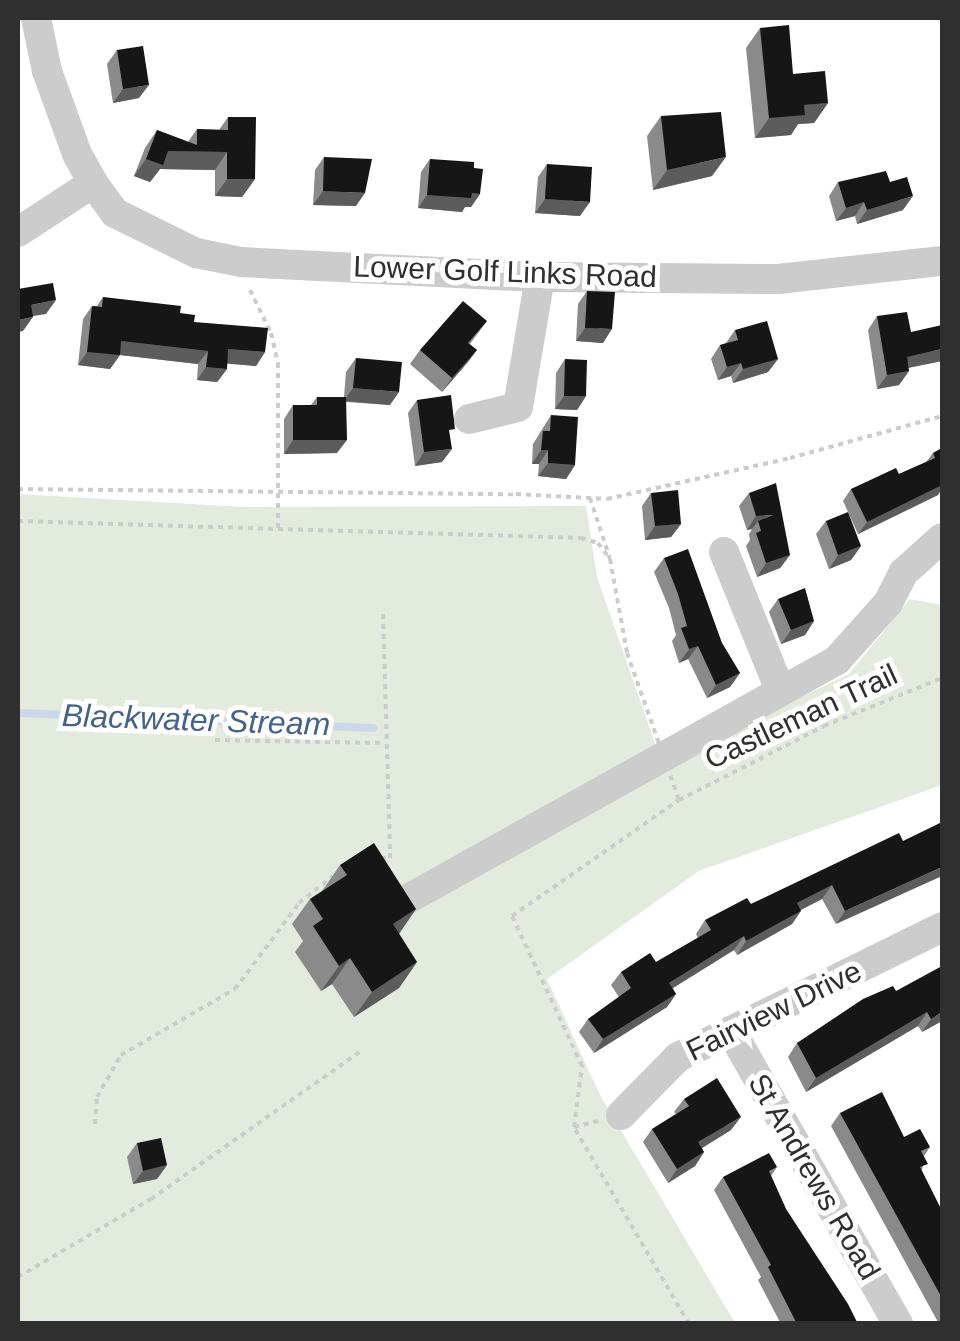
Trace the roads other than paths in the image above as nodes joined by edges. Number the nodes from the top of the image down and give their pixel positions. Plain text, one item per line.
1 (36, 18) edge
2 (92, 183) junction
3 (18, 232) edge
4 (942, 261) edge
5 (540, 277) junction
6 (469, 419) dead end
7 (942, 538) edge
8 (724, 552) dead end
9 (780, 690) junction
10 (406, 900) edge
11 (942, 927) edge
12 (731, 1031) junction
13 (621, 1115) dead end
14 (898, 1324) edge

1 - 2 street, Lower Golf Links Road
2 - 3 street
2 - 5 street, Lower Golf Links Road
4 - 5 street, Lower Golf Links Road
5 - 6 street
7 - 9 street
8 - 9 street
9 - 10 street
11 - 12 street, Fairview Drive
12 - 13 street, Fairview Drive
12 - 14 street, St Andrews Road

